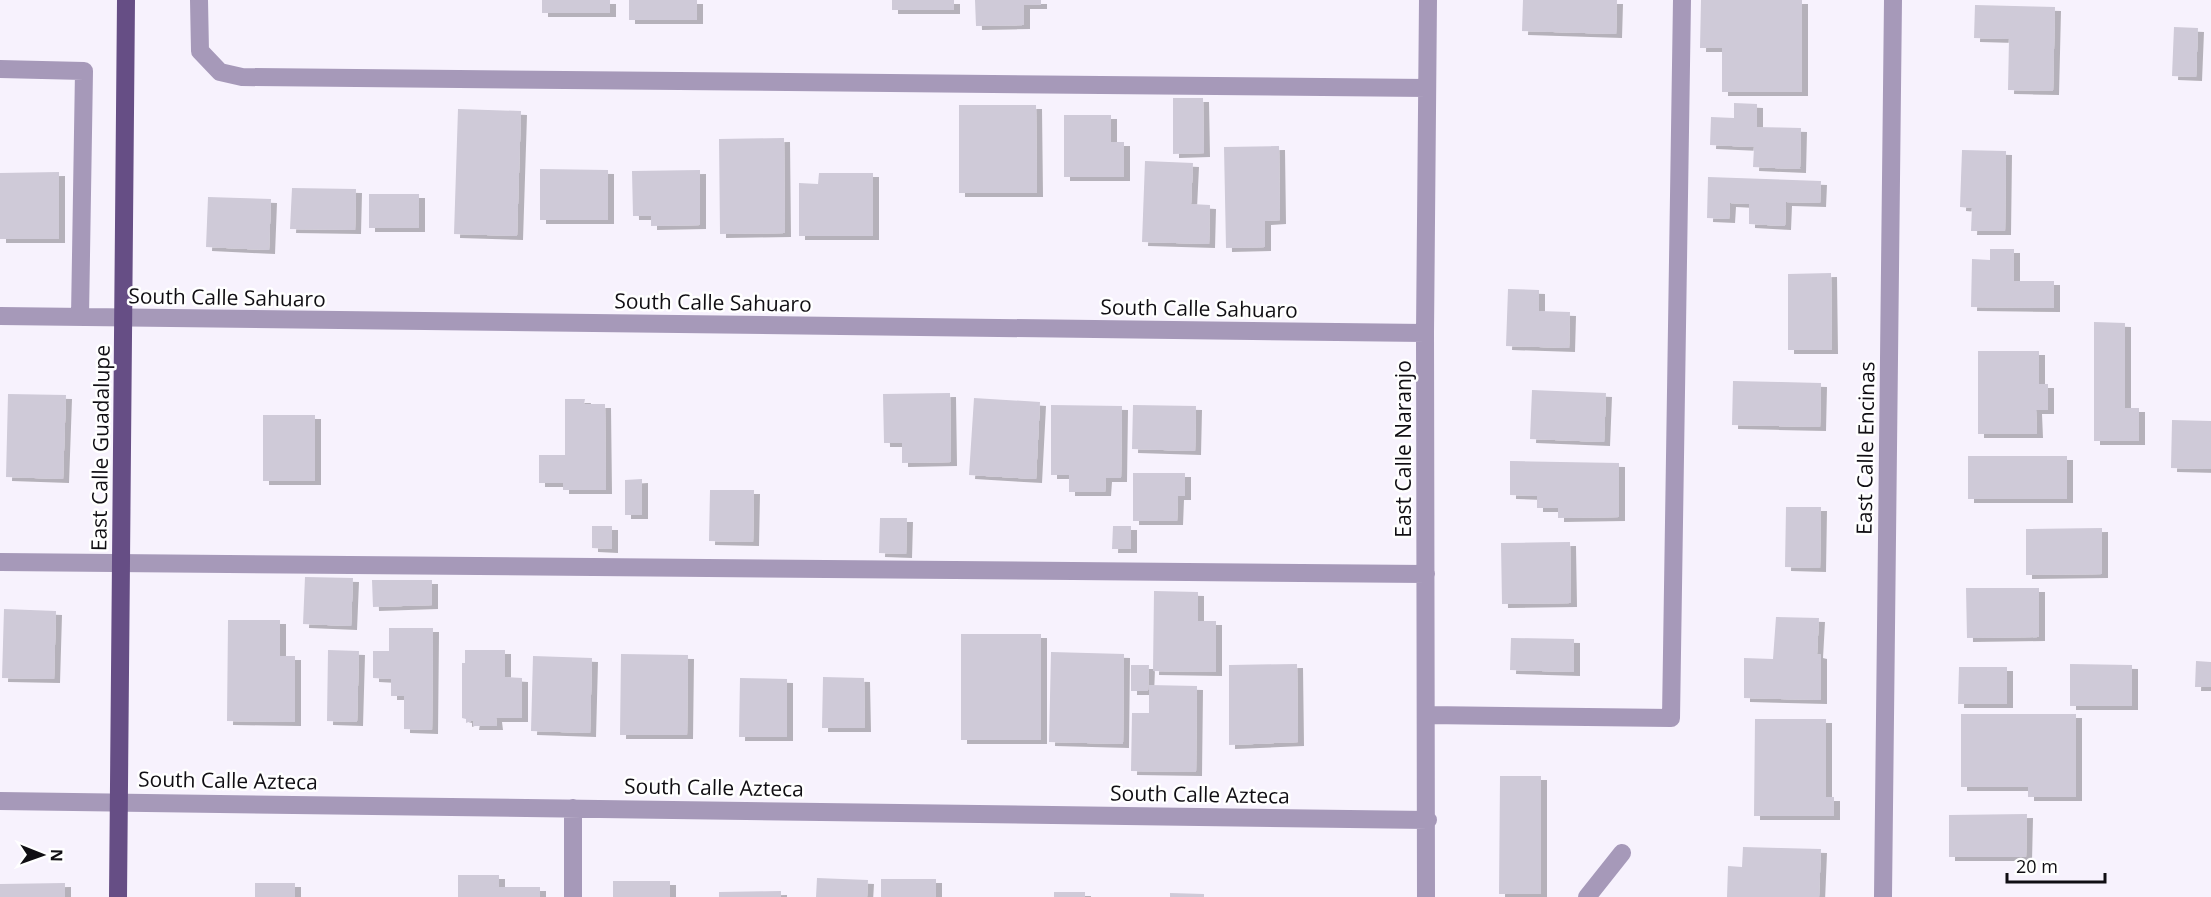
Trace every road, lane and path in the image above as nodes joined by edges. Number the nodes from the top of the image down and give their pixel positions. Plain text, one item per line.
1 (126, 0) edge
2 (199, 0) edge
3 (1428, 0) edge
4 (1682, 0) edge
5 (1893, 0) edge
6 (0, 69) edge
7 (1427, 88) junction
8 (0, 316) edge
9 (80, 317) junction
10 (123, 318) junction
11 (1425, 333) junction
12 (0, 562) edge
13 (121, 564) junction
14 (1426, 574) junction
15 (1427, 715) junction
16 (0, 801) edge
17 (119, 801) junction
18 (573, 808) junction
19 (1428, 820) junction
20 (1622, 853) dead end
21 (118, 897) edge
22 (573, 897) edge
23 (1426, 897) edge
24 (1587, 897) edge
25 (1883, 897) edge

1 - 10 main road, East Calle Guadalupe
2 - 7 street
3 - 7 street, East Calle Naranjo
4 - 15 street
5 - 25 street, East Calle Encinas
6 - 9 street
7 - 11 street, East Calle Naranjo
8 - 9 street, South Calle Sahuaro
9 - 10 street, South Calle Sahuaro
10 - 11 street, South Calle Sahuaro
10 - 13 main road, East Calle Guadalupe
11 - 14 street, East Calle Naranjo
12 - 13 street
13 - 14 street
13 - 17 main road, East Calle Guadalupe
14 - 15 street, East Calle Naranjo
15 - 19 street, East Calle Naranjo
16 - 17 street, South Calle Azteca
17 - 18 street, South Calle Azteca
17 - 21 main road, East Calle Guadalupe
18 - 19 street, South Calle Azteca
18 - 22 street
19 - 23 street, East Calle Naranjo
20 - 24 street

